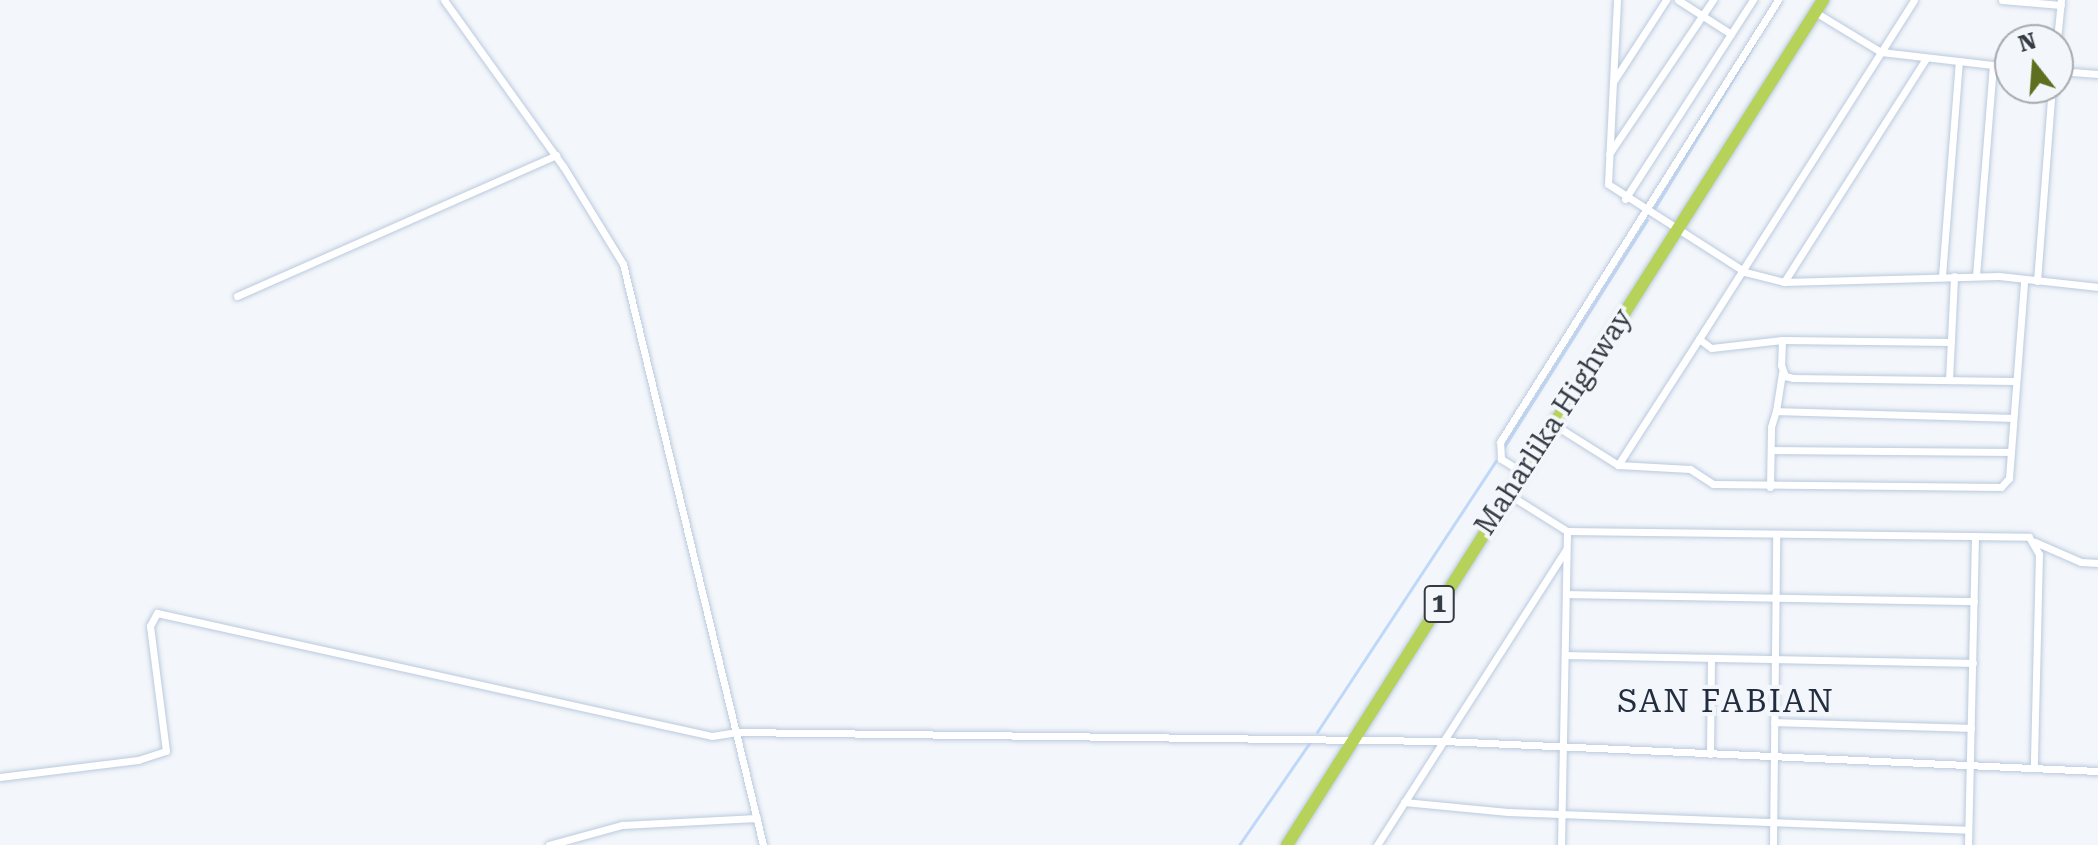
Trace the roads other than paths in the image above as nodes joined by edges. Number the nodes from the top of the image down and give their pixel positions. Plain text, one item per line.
1 (444, 0) edge
2 (1617, 0) edge
3 (1666, 0) edge
4 (1678, 0) edge
5 (1713, 0) edge
6 (1753, 0) edge
7 (1778, 0) edge
8 (1823, 0) edge
9 (1914, 0) edge
10 (2002, 0) edge
11 (2061, 3) edge
12 (1815, 12) junction
13 (1702, 16) junction
14 (2059, 24) edge
15 (1731, 34) junction
16 (1881, 52) junction
17 (1926, 58) junction
18 (1959, 62) junction
19 (1993, 66) joint
20 (2074, 72) edge
21 (2098, 74) edge
22 (1612, 84) junction
23 (2051, 104) edge
24 (556, 155) junction
25 (1607, 156) junction
26 (1625, 199) junction
27 (1645, 211) junction
28 (1678, 228) junction
29 (1745, 272) junction
30 (1942, 276) junction
31 (1954, 276) junction
32 (1976, 276) junction
33 (2024, 281) junction
34 (2037, 281) junction
35 (1784, 282) junction
36 (2098, 287) edge
37 (237, 296) dead end
38 (1699, 339) junction
39 (1782, 340) junction
40 (1951, 342) junction
41 (1782, 372) junction
42 (1949, 380) junction
43 (2013, 381) junction
44 (1776, 411) junction
45 (2011, 418) junction
46 (1553, 424) junction
47 (1771, 450) junction
48 (2010, 452) junction
49 (1618, 465) junction
50 (1522, 472) junction
51 (1770, 487) junction
52 (1508, 494) junction
53 (1567, 531) junction
54 (1776, 536) junction
55 (1975, 536) junction
56 (2035, 542) junction
57 (1566, 549) junction
58 (2098, 563) edge
59 (1566, 594) junction
60 (1775, 600) junction
61 (1974, 601) junction
62 (1566, 655) junction
63 (1711, 661) junction
64 (1773, 663) junction
65 (1973, 663) junction
66 (1774, 722) junction
67 (1971, 728) junction
68 (736, 732) junction
69 (1354, 739) junction
70 (1444, 741) junction
71 (1566, 747) junction
72 (1710, 754) junction
73 (1774, 757) junction
74 (1969, 763) junction
75 (2034, 766) junction
76 (2098, 771) edge
77 (0, 777) edge
78 (1404, 802) junction
79 (1563, 814) junction
80 (757, 818) junction
81 (1773, 823) junction
82 (1968, 830) junction
83 (549, 845) edge
84 (763, 845) edge
85 (1287, 845) edge
86 (1377, 845) edge
87 (1561, 845) edge
88 (1773, 845) edge
89 (1968, 845) edge

1 - 24 street
2 - 22 street
3 - 22 street
4 - 13 street
5 - 13 street
6 - 15 street
7 - 27 street
8 - 12 highway, Maharlika Highway / 1
9 - 16 street
10 - 11 street
11 - 14 street
12 - 16 street
12 - 28 highway, Maharlika Highway / 1
13 - 15 street
13 - 25 street
15 - 26 street
16 - 17 street
16 - 29 street
17 - 18 street
17 - 35 street
18 - 19 street
18 - 30 street
19 - 32 street
20 - 21 street
22 - 25 street
23 - 34 street
24 - 37 street
24 - 68 street
25 - 26 street
26 - 27 street
27 - 28 street
27 - 50 street
28 - 29 street
28 - 46 highway, Maharlika Highway / 1
29 - 35 street
29 - 38 street
30 - 31 street
30 - 35 street
31 - 32 street
31 - 40 street
32 - 33 street
33 - 34 street
33 - 43 street
34 - 36 street
38 - 39 street
38 - 49 street
39 - 40 street
39 - 41 street
40 - 42 street
41 - 42 street
41 - 44 street
42 - 43 street
43 - 45 street
44 - 45 street
44 - 47 street
45 - 48 street
46 - 49 street
46 - 50 highway, Maharlika Highway / 1
47 - 48 street
47 - 51 street
48 - 51 street
49 - 51 street
50 - 52 highway, Maharlika Highway / 1
52 - 53 street
52 - 69 highway, Maharlika Highway / 1
53 - 54 street
53 - 57 street
54 - 55 street
54 - 60 street
55 - 56 street
55 - 61 street
56 - 58 street
56 - 75 street
57 - 59 street
57 - 70 street
59 - 60 street
59 - 62 street
60 - 61 street
60 - 64 street
61 - 65 street
62 - 63 street
62 - 71 street
63 - 64 street
63 - 72 street
64 - 65 street
64 - 66 street
65 - 67 street
66 - 67 street
66 - 73 street
67 - 74 street
68 - 69 street
68 - 77 street
68 - 80 street
69 - 70 street
69 - 85 highway, Maharlika Highway / 1
70 - 71 street
70 - 78 street
71 - 72 street
71 - 79 street
72 - 73 street
73 - 74 street
73 - 81 street
74 - 75 street
74 - 82 street
75 - 76 street
78 - 79 street
78 - 86 street
79 - 81 street
79 - 87 street
80 - 83 street
80 - 84 street
81 - 82 street
81 - 88 street
82 - 89 street

